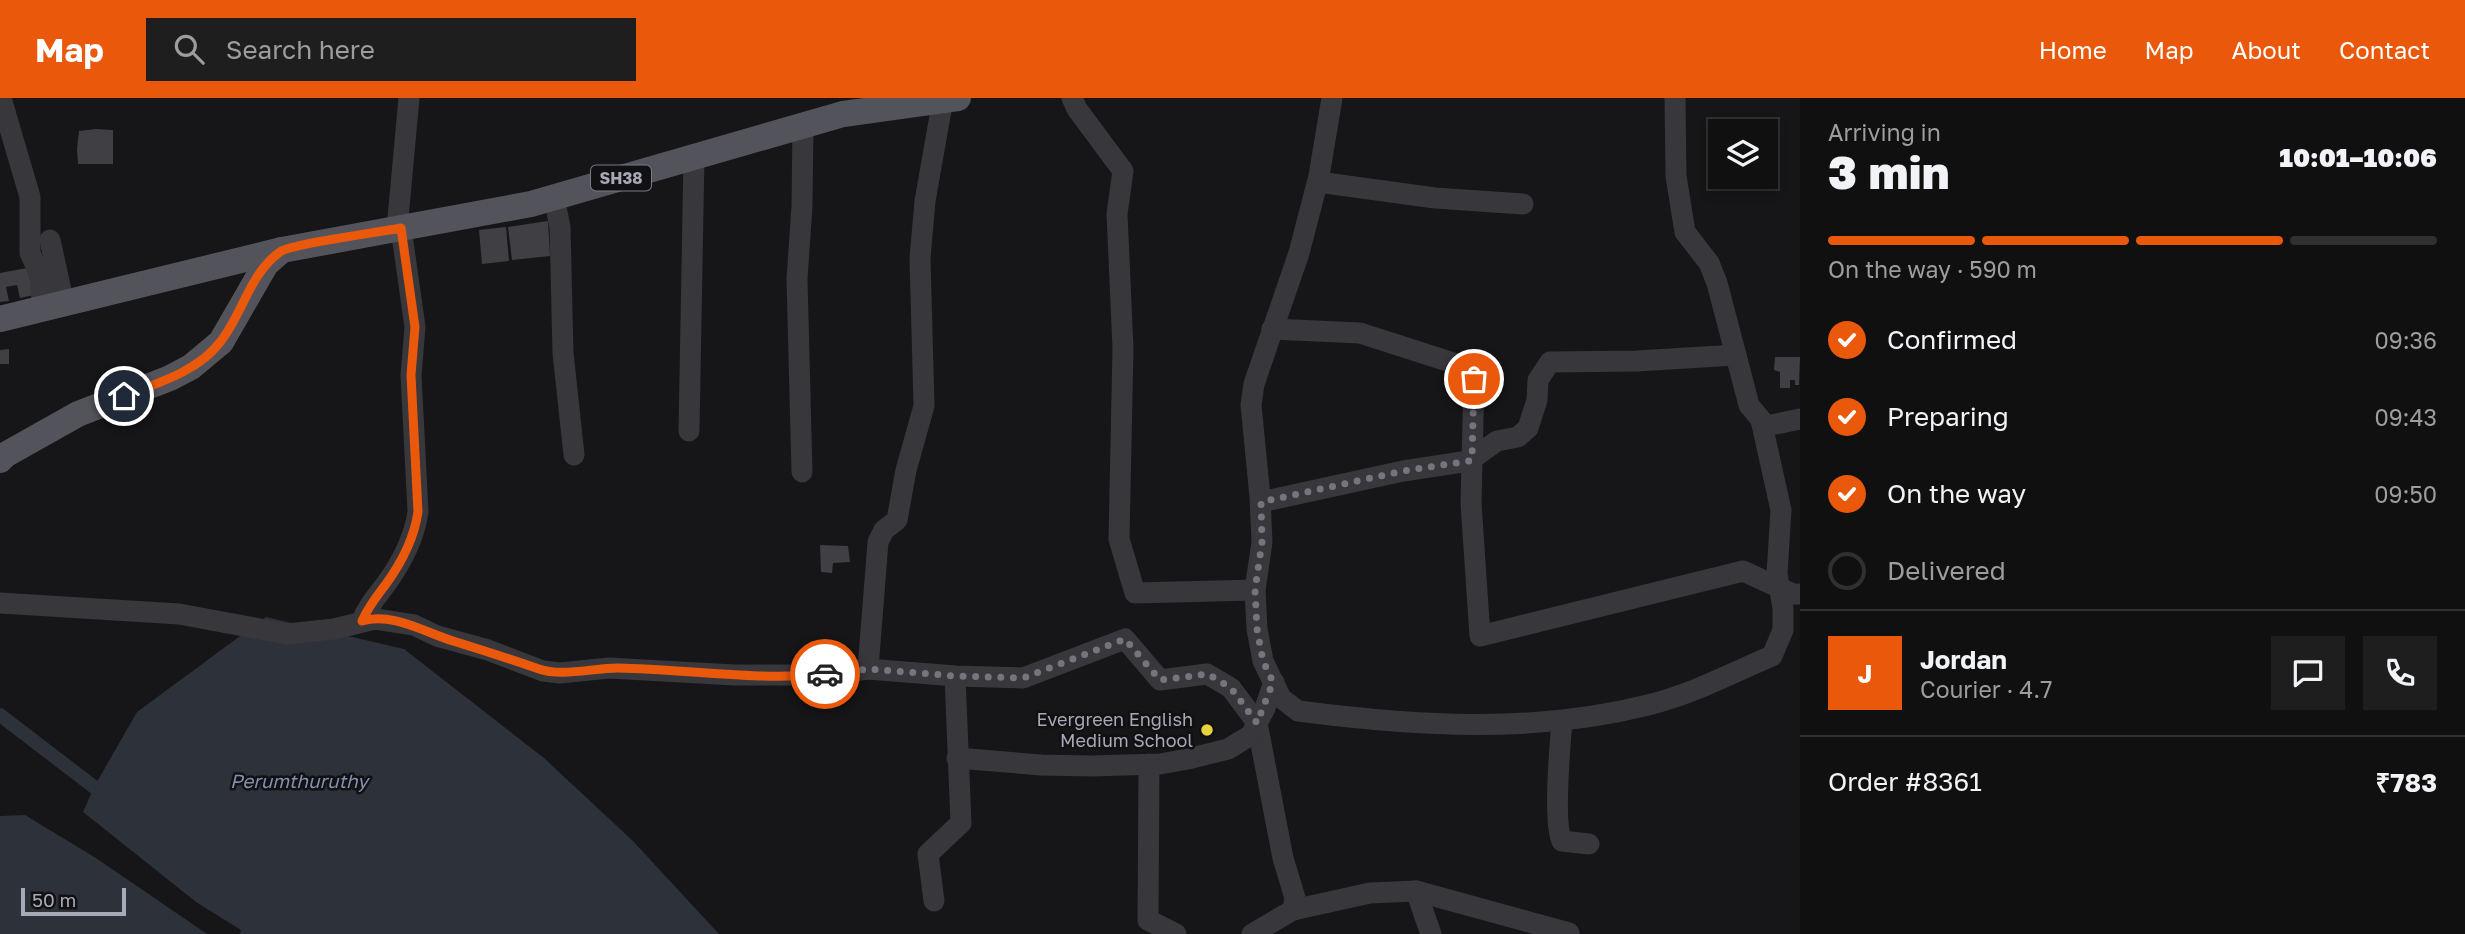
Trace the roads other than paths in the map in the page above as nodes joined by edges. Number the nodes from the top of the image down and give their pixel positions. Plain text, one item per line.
1 (1, 98) edge
2 (409, 98) edge
3 (951, 98) edge
4 (1072, 98) edge
5 (1332, 98) edge
6 (1675, 98) edge
7 (803, 125) junction
8 (694, 156) junction
9 (1318, 181) junction
10 (554, 197) junction
11 (1523, 204) dead end
12 (399, 229) junction
13 (50, 240) dead end
14 (282, 250) junction
15 (51, 307) junction
16 (0, 320) edge
17 (1272, 329) junction
18 (1736, 355) junction
19 (1800, 419) edge
20 (1761, 420) junction
21 (690, 430) dead end
22 (574, 455) dead end
23 (0, 460) edge
24 (1472, 460) junction
25 (802, 472) dead end
26 (1261, 502) junction
27 (1779, 587) junction
28 (1255, 590) junction
29 (1800, 594) edge
30 (0, 603) edge
31 (362, 621) junction
32 (868, 669) junction
33 (955, 676) junction
34 (1273, 682) junction
35 (1562, 721) junction
36 (1257, 723) junction
37 (957, 758) junction
38 (1149, 764) junction
39 (1589, 844) dead end
40 (1416, 891) junction
41 (934, 901) dead end
42 (1293, 910) junction
43 (1569, 933) edge
44 (1176, 934) edge
45 (1252, 934) edge
46 (1431, 934) edge

1 - 15 street
2 - 12 street
3 - 7 main road, SH38
3 - 32 street
4 - 28 street
5 - 9 street
6 - 18 street
7 - 8 main road, SH38
7 - 25 street
8 - 10 main road, SH38
8 - 21 street
9 - 11 street
9 - 17 street
10 - 12 main road, SH38
10 - 22 street
12 - 14 main road, SH38
12 - 31 street
13 - 15 street
14 - 15 main road, SH38
14 - 23 main road
15 - 16 main road, SH38
17 - 24 street
17 - 26 street
18 - 20 street
18 - 24 street
19 - 20 street
20 - 27 street
24 - 26 street
24 - 27 street
26 - 28 street
27 - 29 street
27 - 35 street
28 - 34 street
30 - 31 street
31 - 32 street
32 - 33 street
33 - 36 street
33 - 37 street
34 - 35 street
34 - 36 street
35 - 39 street
36 - 38 street
36 - 42 street
37 - 38 street
37 - 41 street
38 - 44 street
40 - 42 street
40 - 43 street
40 - 46 street
42 - 45 street

